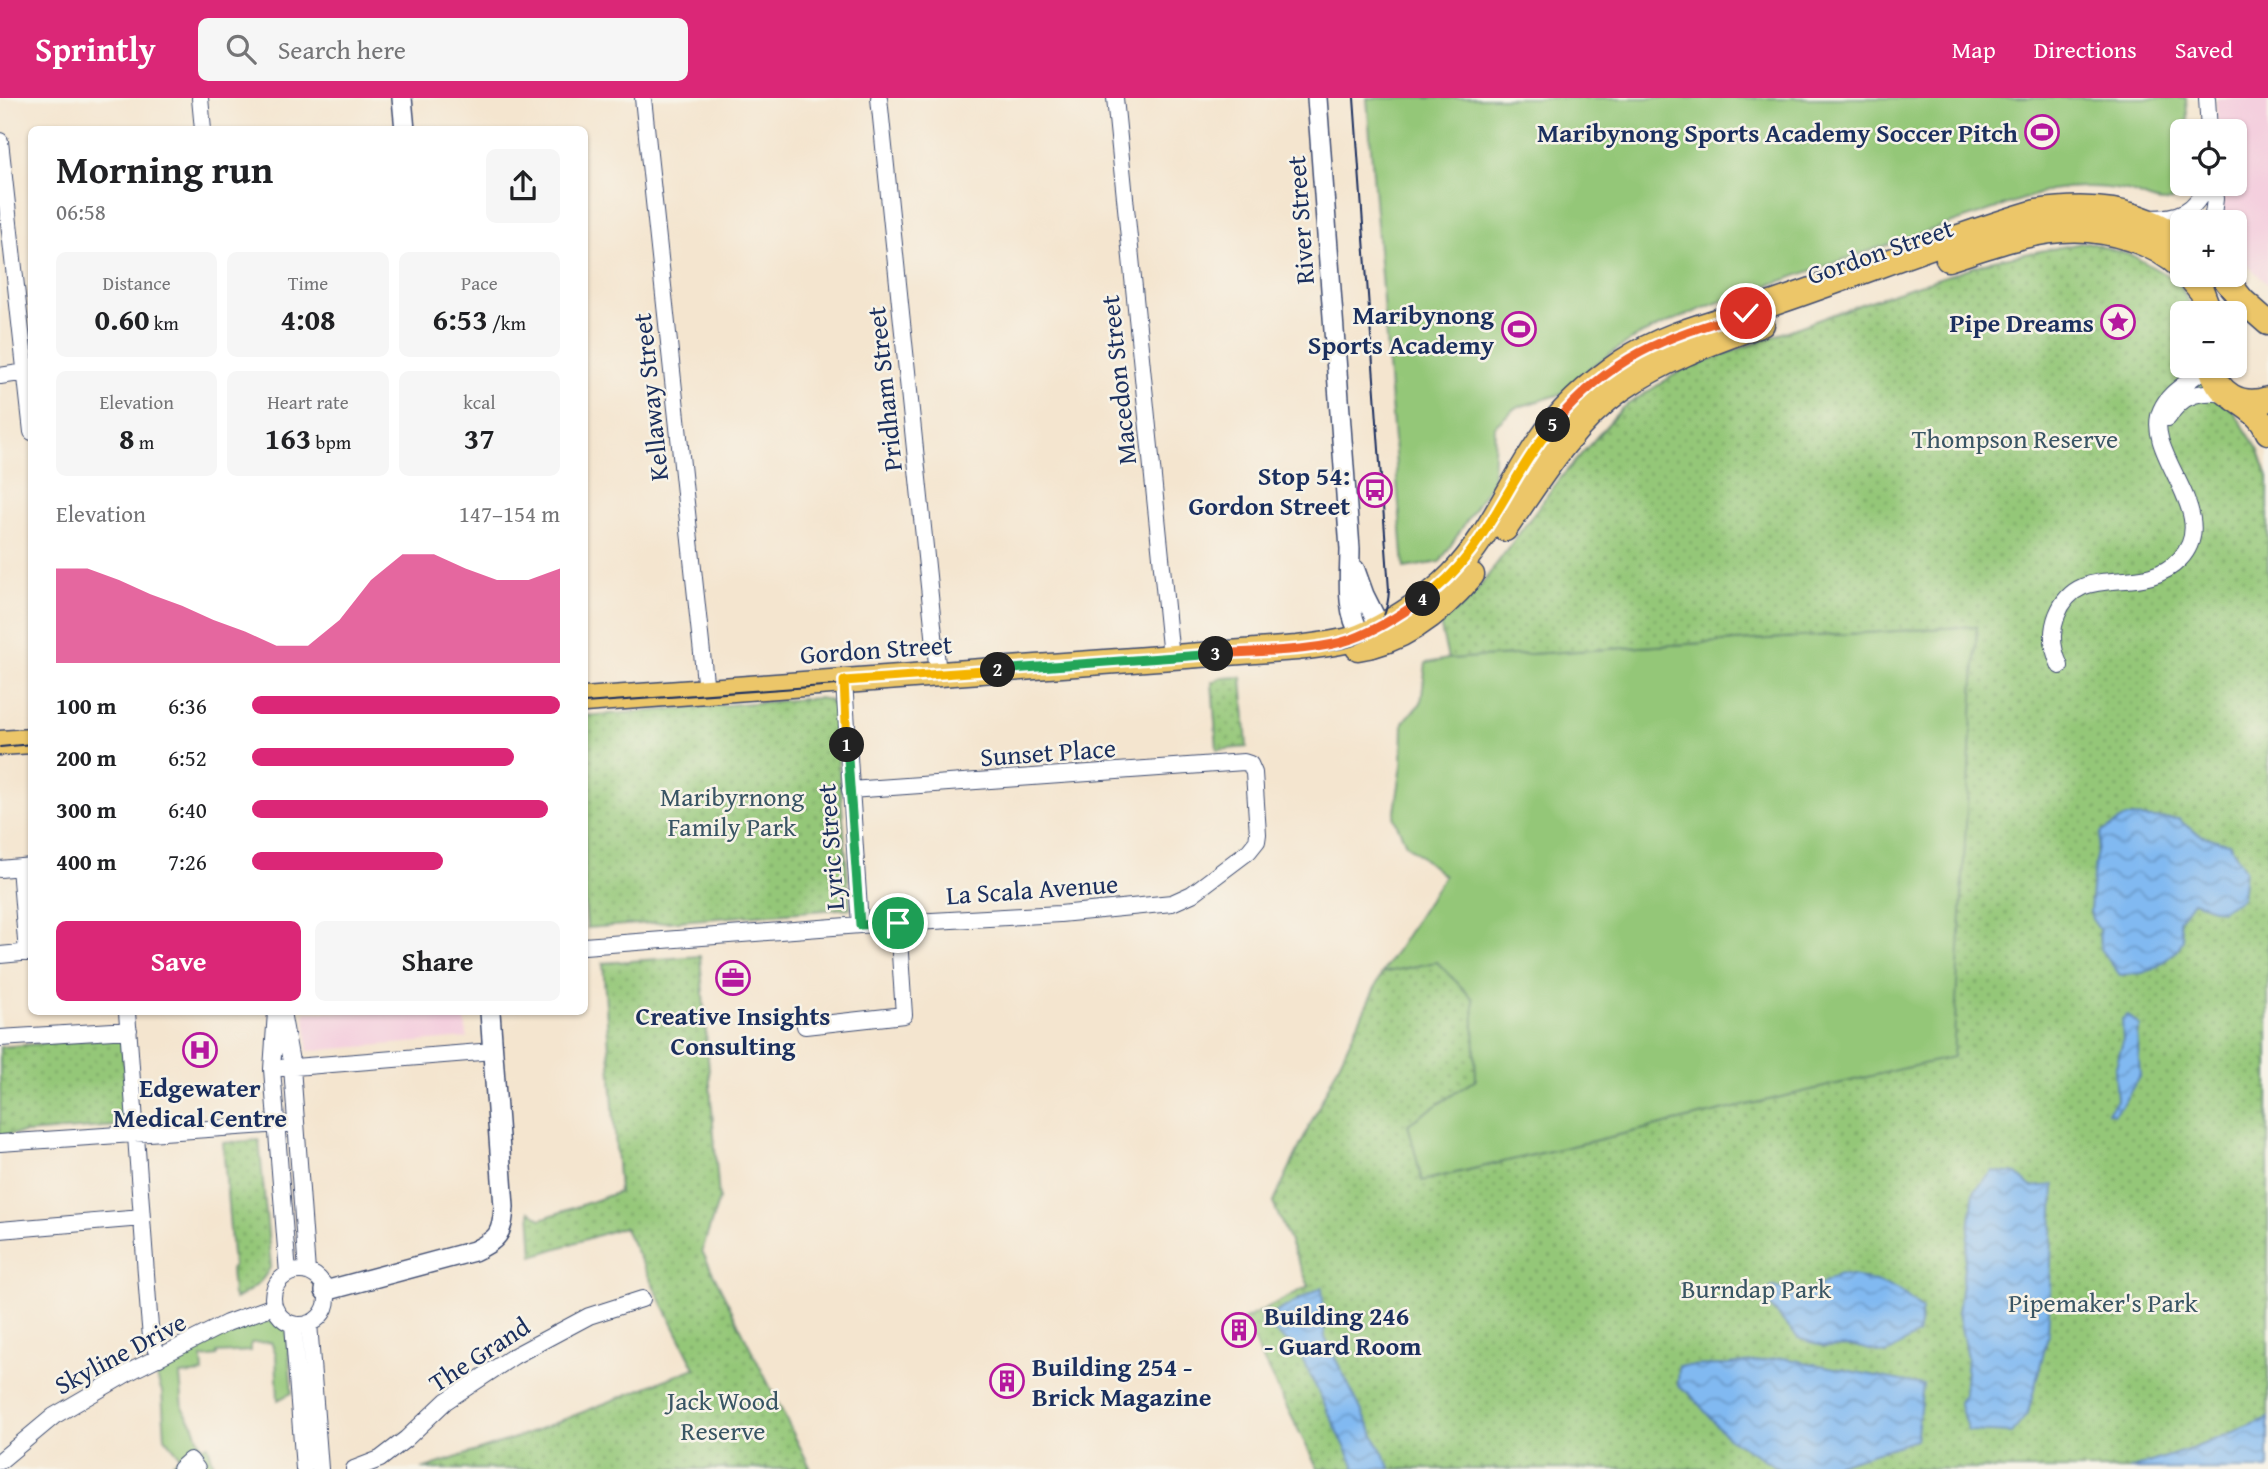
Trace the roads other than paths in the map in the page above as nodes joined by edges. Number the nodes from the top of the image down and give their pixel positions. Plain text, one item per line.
1 (200, 98) edge
2 (402, 98) edge
3 (643, 98) edge
4 (879, 98) edge
5 (1115, 98) edge
6 (1317, 98) edge
7 (2207, 98) edge
8 (2208, 119) edge
9 (203, 126) edge
10 (405, 126) edge
11 (0, 141) edge
12 (2201, 196) edge
13 (3, 201) edge
14 (2141, 219) junction
15 (2170, 231) edge
16 (2170, 259) edge
17 (2232, 287) edge
18 (2247, 320) edge
19 (2268, 323) edge
20 (26, 372) junction
21 (0, 376) edge
22 (2195, 378) edge
23 (2215, 378) edge
24 (28, 392) edge
25 (2232, 397) junction
26 (2268, 399) edge
27 (2268, 432) edge
28 (1570, 437) junction
29 (1540, 440) junction
30 (2166, 453) junction
31 (1371, 638) junction
32 (1171, 657) junction
33 (2060, 666) dead end
34 (938, 674) junction
35 (844, 681) junction
36 (706, 691) junction
37 (588, 700) edge
38 (28, 741) edge
39 (0, 743) edge
40 (1249, 764) joint
41 (850, 790) junction
42 (26, 867) edge
43 (0, 869) edge
44 (898, 923) junction
45 (28, 924) edge
46 (860, 925) junction
47 (588, 946) edge
48 (28, 953) edge
49 (0, 955) edge
50 (127, 1015) edge
51 (276, 1015) edge
52 (283, 1015) edge
53 (490, 1015) edge
54 (805, 1026) dead end
55 (129, 1030) junction
56 (0, 1038) edge
57 (493, 1051) junction
58 (292, 1067) junction
59 (272, 1069) junction
60 (296, 1123) junction
61 (277, 1124) junction
62 (136, 1133) junction
63 (0, 1143) edge
64 (142, 1219) junction
65 (0, 1230) edge
66 (307, 1272) junction
67 (288, 1274) junction
68 (325, 1291) junction
69 (642, 1299) dead end
70 (274, 1306) junction
71 (301, 1324) junction
72 (159, 1358) junction
73 (0, 1461) edge
74 (180, 1469) edge
75 (197, 1469) edge
76 (304, 1469) edge
77 (320, 1469) edge
78 (354, 1469) edge

1 - 9 street
2 - 10 street
3 - 36 street, Kellaway Street
4 - 34 street, Pridham Street
5 - 32 street, Macedon Street
6 - 31 street, River Street
7 - 8 street
11 - 13 street
12 - 14 street
13 - 20 street
14 - 15 main road, Gordon Street
14 - 29 main road, Gordon Street
16 - 28 main road, Gordon Street
17 - 19 main road
18 - 19 main road
20 - 21 street
20 - 24 street
22 - 30 street
23 - 25 main road
25 - 26 main road
25 - 27 main road
25 - 30 street
28 - 29 main road
28 - 31 main road, Gordon Street
29 - 31 main road, Gordon Street
30 - 33 street
31 - 32 main road, Gordon Street
32 - 34 main road, Gordon Street
34 - 35 main road, Gordon Street
35 - 36 main road, Gordon Street
35 - 41 street, Lyric Street
36 - 37 main road, Gordon Street
38 - 39 main road
40 - 41 street, Sunset Place
40 - 44 street, La Scala Avenue
41 - 46 street, Lyric Street
42 - 43 street
42 - 45 street
44 - 46 street, La Scala Avenue
44 - 54 street
46 - 47 street, La Scala Avenue
48 - 49 street
50 - 55 street
51 - 59 street
52 - 58 street
53 - 57 street
55 - 56 street
55 - 62 street
57 - 58 street
57 - 68 street
58 - 59 street
58 - 60 street
59 - 61 street
60 - 61 street
60 - 66 street
61 - 62 street
61 - 67 street
62 - 63 street
62 - 64 street
64 - 65 street
64 - 72 street
66 - 67 street
66 - 68 street
67 - 70 street
68 - 71 street
69 - 78 street, The Grand
70 - 71 street
70 - 72 street, Skyline Drive
71 - 76 street
71 - 77 street
72 - 73 street, Skyline Drive
74 - 75 street

